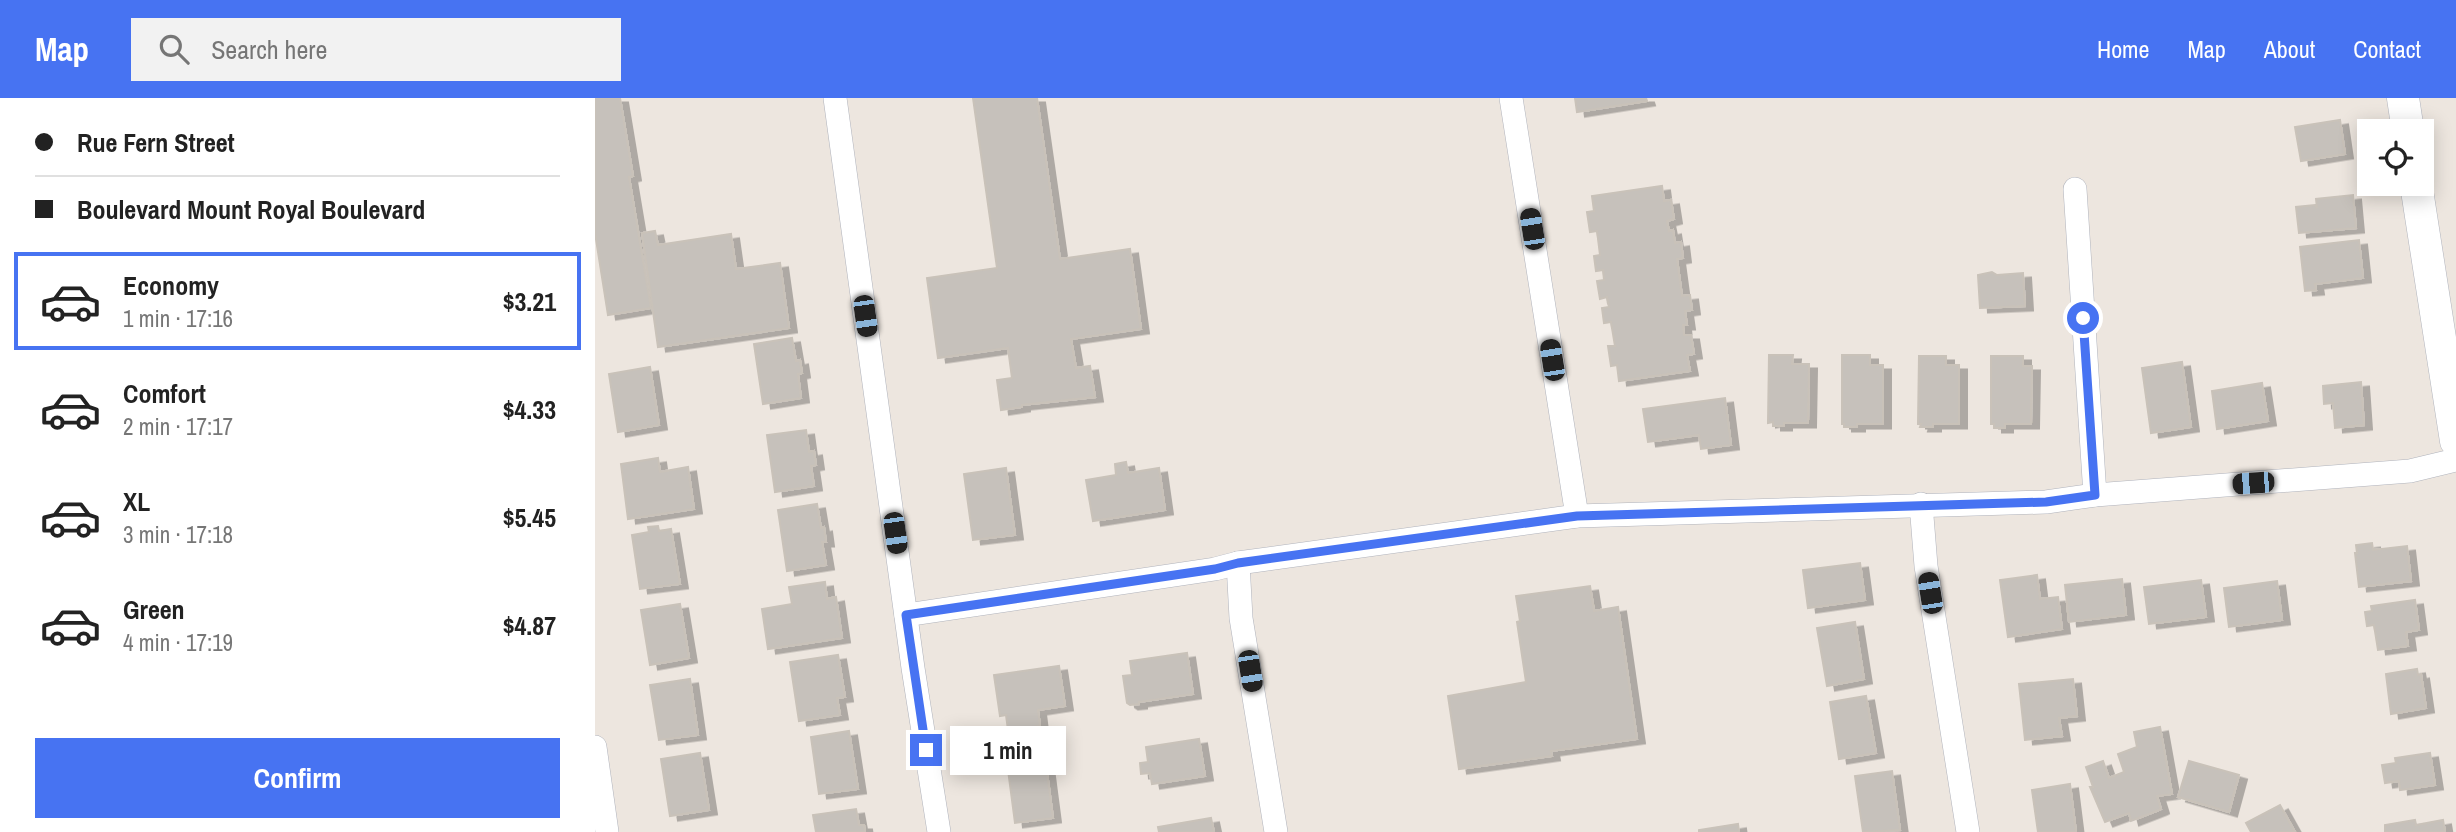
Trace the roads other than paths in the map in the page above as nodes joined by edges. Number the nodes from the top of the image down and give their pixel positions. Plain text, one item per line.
1 (835, 98) edge
2 (1511, 98) edge
3 (2403, 98) edge
4 (2406, 119) edge
5 (2075, 189) dead end
6 (2418, 196) edge
7 (2456, 440) edge
8 (2456, 460) edge
9 (2095, 495) junction
10 (1921, 505) junction
11 (1577, 516) junction
12 (1238, 563) junction
13 (906, 615) junction
14 (595, 747) edge
15 (607, 832) edge
16 (939, 832) edge
17 (1276, 832) edge
18 (1968, 832) edge

1 - 13 street
2 - 11 street
3 - 4 street
5 - 9 street
6 - 7 street
8 - 9 street
9 - 10 street
10 - 11 street
10 - 18 street
11 - 12 street
12 - 13 street
12 - 17 street
13 - 16 street
14 - 15 street

